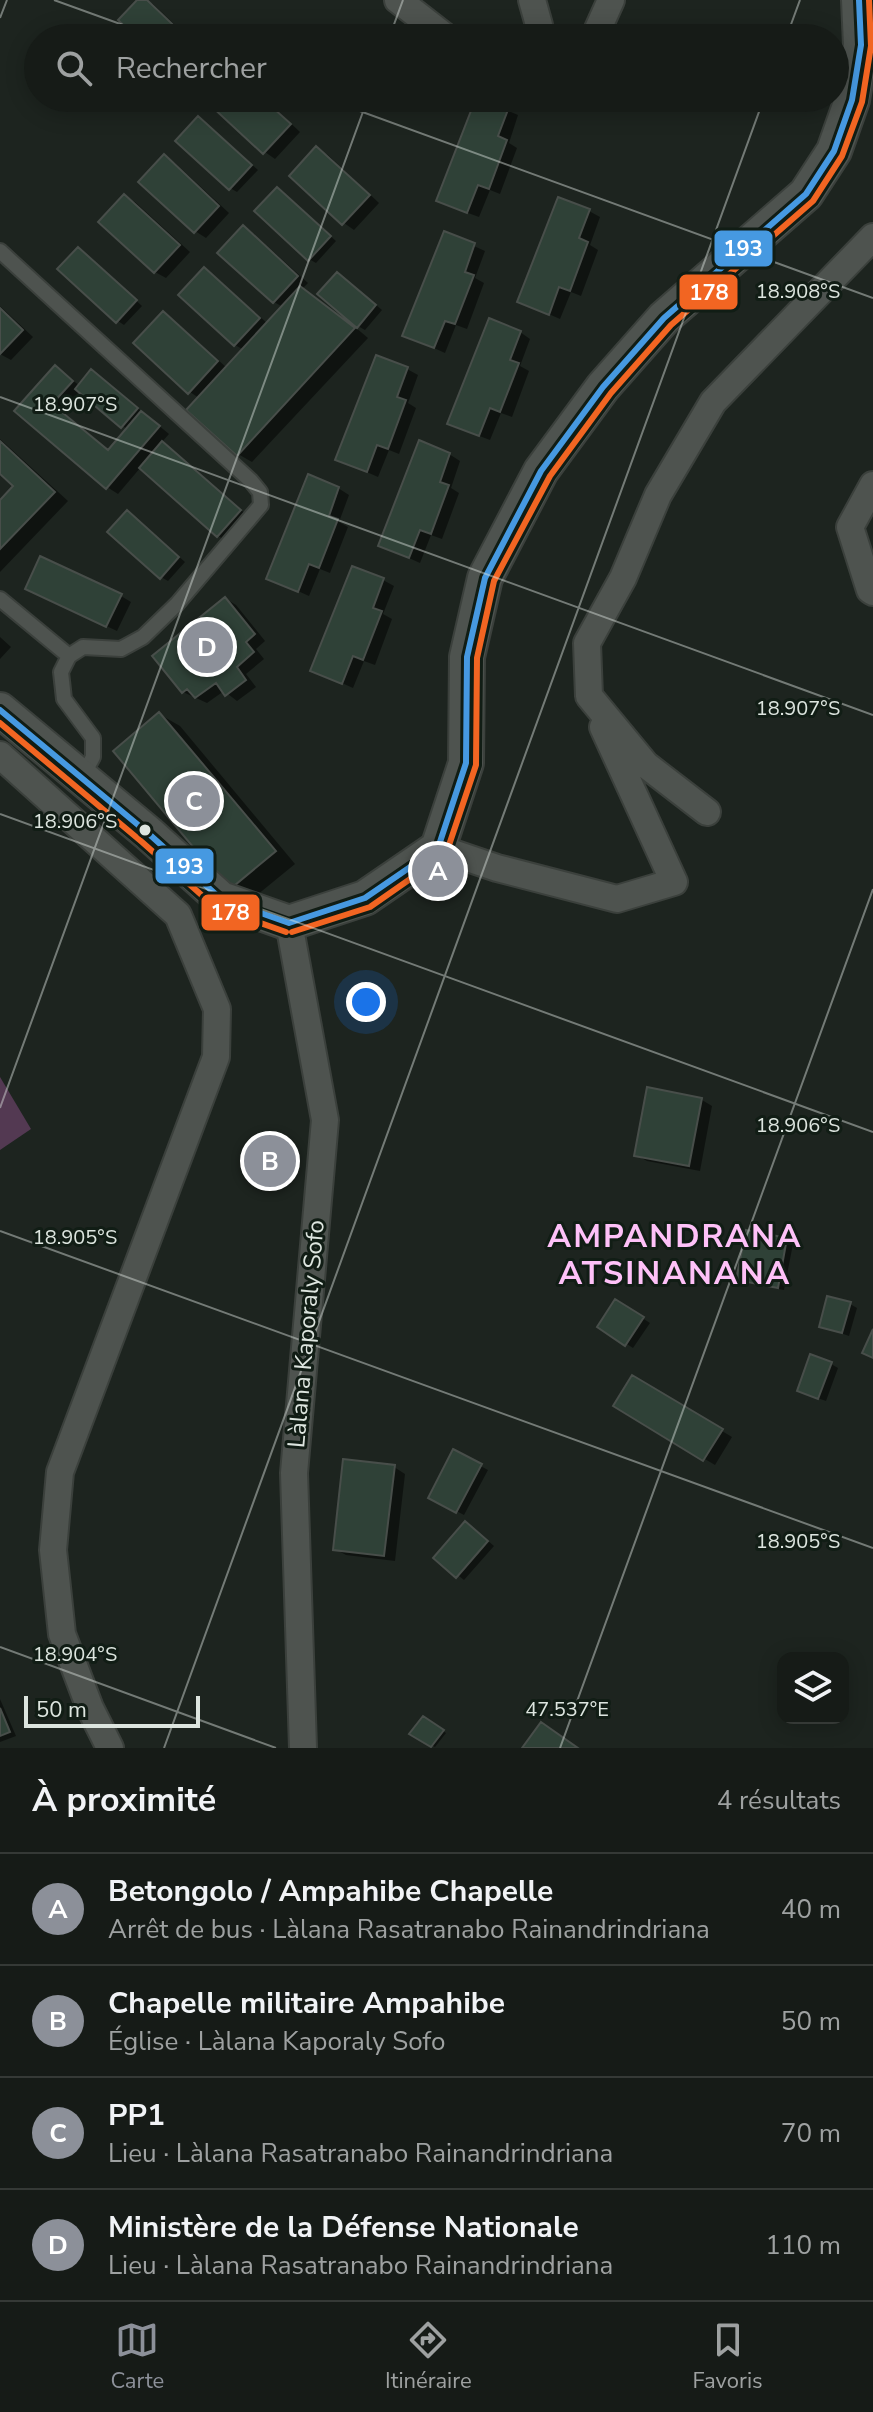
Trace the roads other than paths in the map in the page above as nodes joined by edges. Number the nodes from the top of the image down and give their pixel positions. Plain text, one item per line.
1 (398, 0) edge
2 (532, 0) edge
3 (611, 0) edge
4 (859, 0) edge
5 (429, 24) edge
6 (539, 24) edge
7 (600, 24) edge
8 (849, 108) edge
9 (848, 112) edge
10 (873, 237) edge
11 (0, 251) edge
12 (873, 485) edge
13 (873, 592) edge
14 (0, 599) edge
15 (69, 656) junction
16 (589, 696) junction
17 (0, 710) edge
18 (0, 755) edge
19 (82, 777) junction
20 (707, 812) dead end
21 (438, 848) junction
22 (289, 923) junction
23 (110, 1748) edge
24 (303, 1748) edge

1 - 5 street
2 - 6 street
3 - 7 street
4 - 8 street
9 - 21 street
10 - 16 street
11 - 15 lane
12 - 13 street
14 - 15 lane
15 - 19 lane
16 - 20 street
16 - 21 street
17 - 19 street
18 - 23 street
19 - 22 street
21 - 22 street
22 - 24 street, Làlana Kaporaly Sofo

